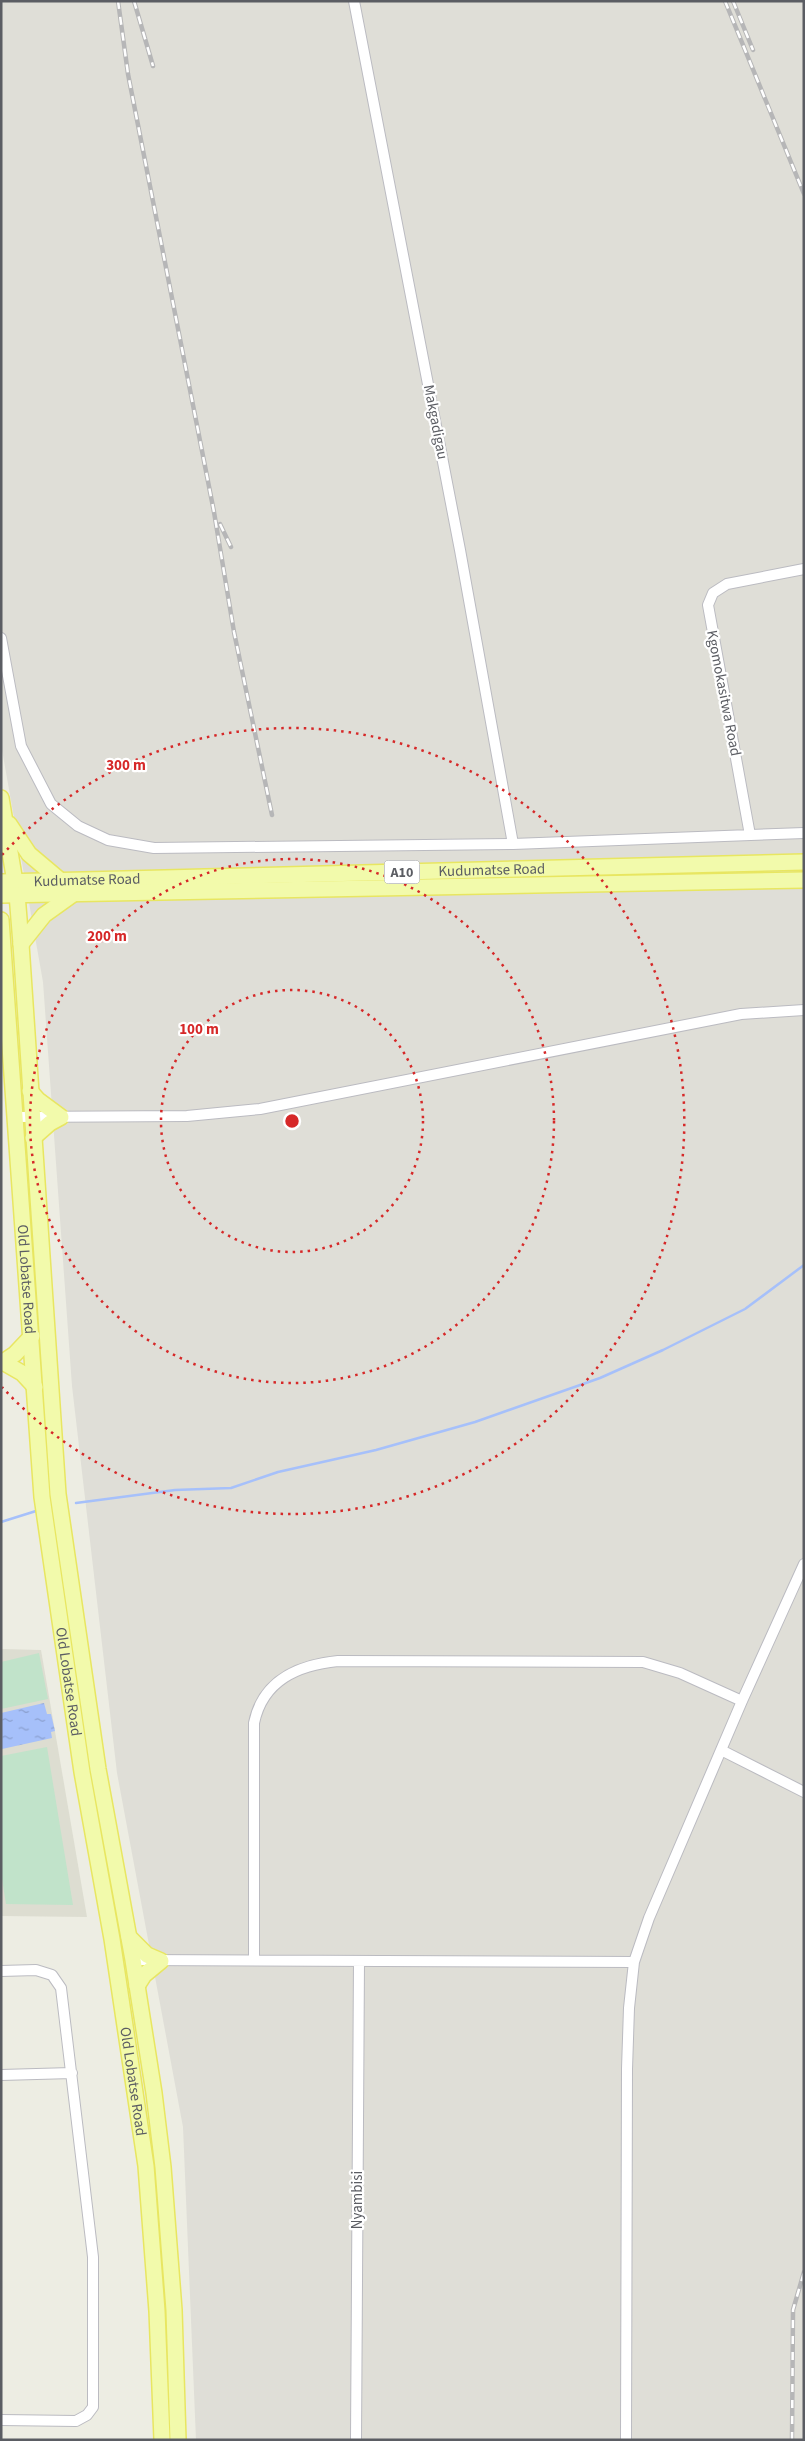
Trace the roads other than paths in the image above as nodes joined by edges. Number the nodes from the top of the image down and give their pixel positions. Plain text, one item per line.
1 (354, 1) edge
2 (804, 569) edge
3 (1, 638) edge
4 (1, 798) edge
5 (5, 819) junction
6 (804, 833) edge
7 (750, 835) junction
8 (513, 844) junction
9 (804, 862) edge
10 (804, 880) edge
11 (61, 881) junction
12 (11, 885) edge
13 (1, 895) edge
14 (72, 895) junction
15 (1, 920) edge
16 (21, 944) junction
17 (3, 945) edge
18 (804, 1010) edge
19 (30, 1091) junction
20 (24, 1117) junction
21 (61, 1117) junction
22 (33, 1138) junction
23 (32, 1336) junction
24 (2, 1362) edge
25 (41, 1366) junction
26 (35, 1387) junction
27 (804, 1564) edge
28 (742, 1700) junction
29 (722, 1750) junction
30 (804, 1792) edge
31 (129, 1937) junction
32 (112, 1938) junction
33 (133, 1960) junction
34 (254, 1960) junction
35 (161, 1961) junction
36 (359, 1961) junction
37 (634, 1962) junction
38 (1, 1971) edge
39 (117, 1974) junction
40 (137, 1986) junction
41 (72, 2073) junction
42 (1, 2075) edge
43 (1, 2420) edge
44 (162, 2440) edge
45 (178, 2440) edge
46 (356, 2440) edge
47 (626, 2440) edge

1 - 8 street, Makgadigau
2 - 7 street, Kgomokasitwa Road
3 - 8 street
4 - 5 main road
5 - 11 main road
5 - 12 main road
6 - 7 street
7 - 8 street
9 - 11 main road, Kudumatse Road / A10
10 - 14 main road, Kudumatse Road / A10
11 - 12 main road, Kudumatse Road / A10
12 - 13 main road, Kudumatse Road / A10
12 - 14 main road, Kudumatse Road / A10
12 - 16 main road
14 - 16 main road
15 - 17 main road, Old Lobatse Road
16 - 19 main road
17 - 20 main road, Old Lobatse Road
18 - 21 street
19 - 20 main road
19 - 21 main road
20 - 21 street
20 - 22 main road
20 - 23 main road, Old Lobatse Road
21 - 22 main road
22 - 25 main road
23 - 24 main road
23 - 25 main road, Old Lobatse Road
24 - 25 street
24 - 26 main road
25 - 26 main road, Old Lobatse Road
25 - 31 main road, Old Lobatse Road
26 - 32 main road, Old Lobatse Road
27 - 28 street
28 - 29 street
28 - 34 street
29 - 30 street
29 - 37 street
31 - 33 main road, Old Lobatse Road
31 - 35 main road
32 - 33 main road
32 - 39 main road, Old Lobatse Road
33 - 35 street
33 - 39 main road
33 - 40 main road, Old Lobatse Road
34 - 35 street
34 - 36 street
35 - 40 main road
36 - 37 street
36 - 46 street, Nyambisi
37 - 47 street
38 - 41 street
39 - 44 main road, Old Lobatse Road
40 - 45 main road, Old Lobatse Road
41 - 42 street
41 - 43 street

